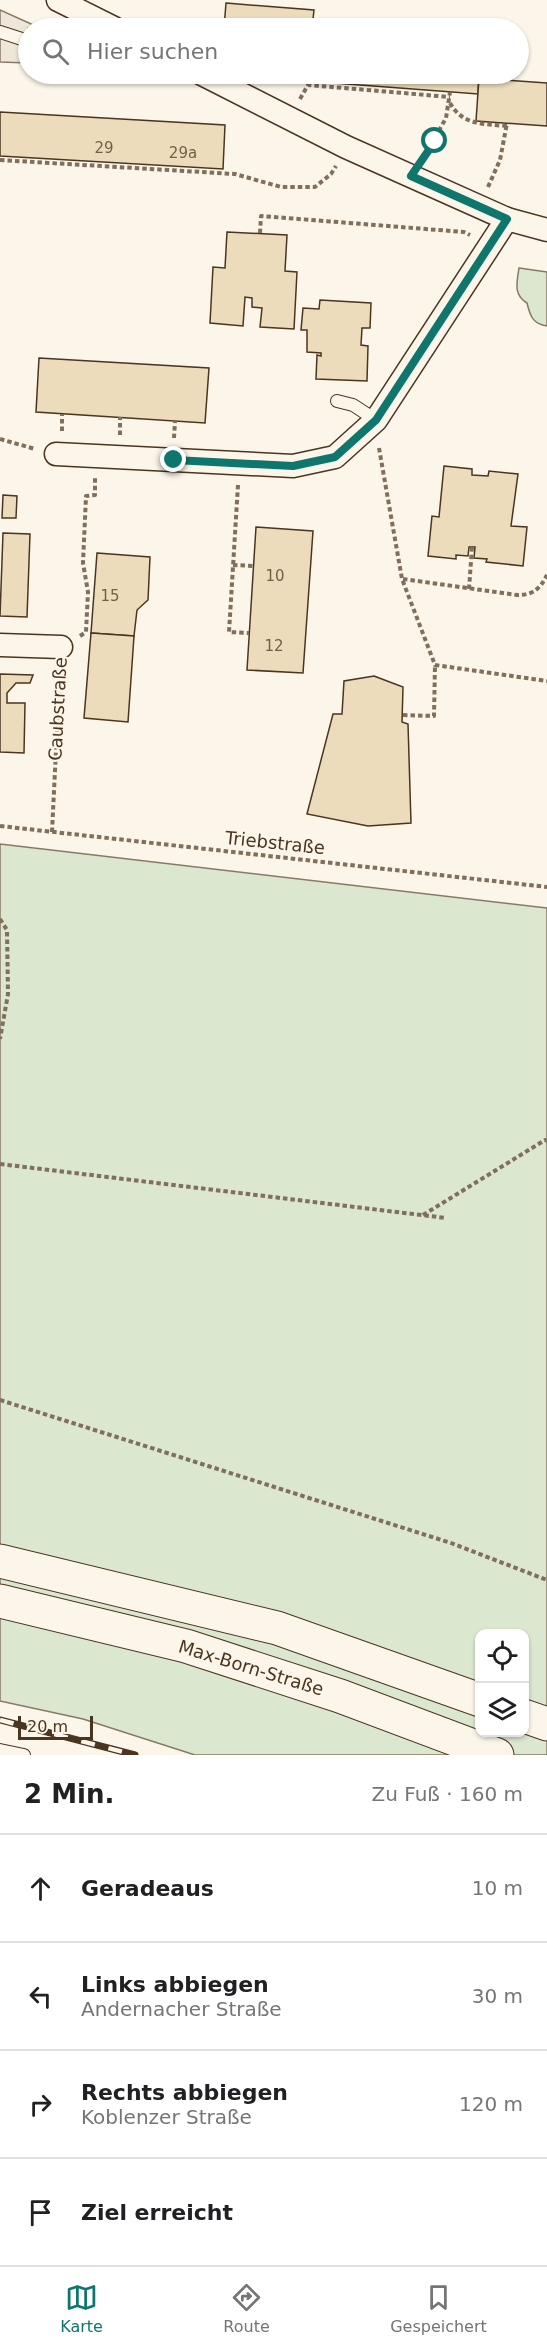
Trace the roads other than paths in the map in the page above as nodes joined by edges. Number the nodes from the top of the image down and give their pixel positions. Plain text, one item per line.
1 (58, 0) edge
2 (78, 18) edge
3 (0, 32) edge
4 (18, 38) edge
5 (222, 84) edge
6 (507, 219) junction
7 (547, 230) edge
8 (337, 401) dead end
9 (372, 425) junction
10 (56, 454) road end
11 (0, 645) edge
12 (61, 647) road end
13 (0, 1561) edge
14 (0, 1601) edge
15 (475, 1698) edge
16 (529, 1717) edge
17 (547, 1724) edge
18 (0, 1750) edge
19 (24, 1755) edge
20 (497, 1755) edge

1 - 2 street
3 - 4 lane
5 - 6 street
6 - 7 street
6 - 9 street
8 - 9 lane
9 - 10 street
11 - 12 street, Caubstraße
13 - 15 main road
14 - 20 main road, Max-Born-Straße
16 - 17 main road
18 - 19 lane

